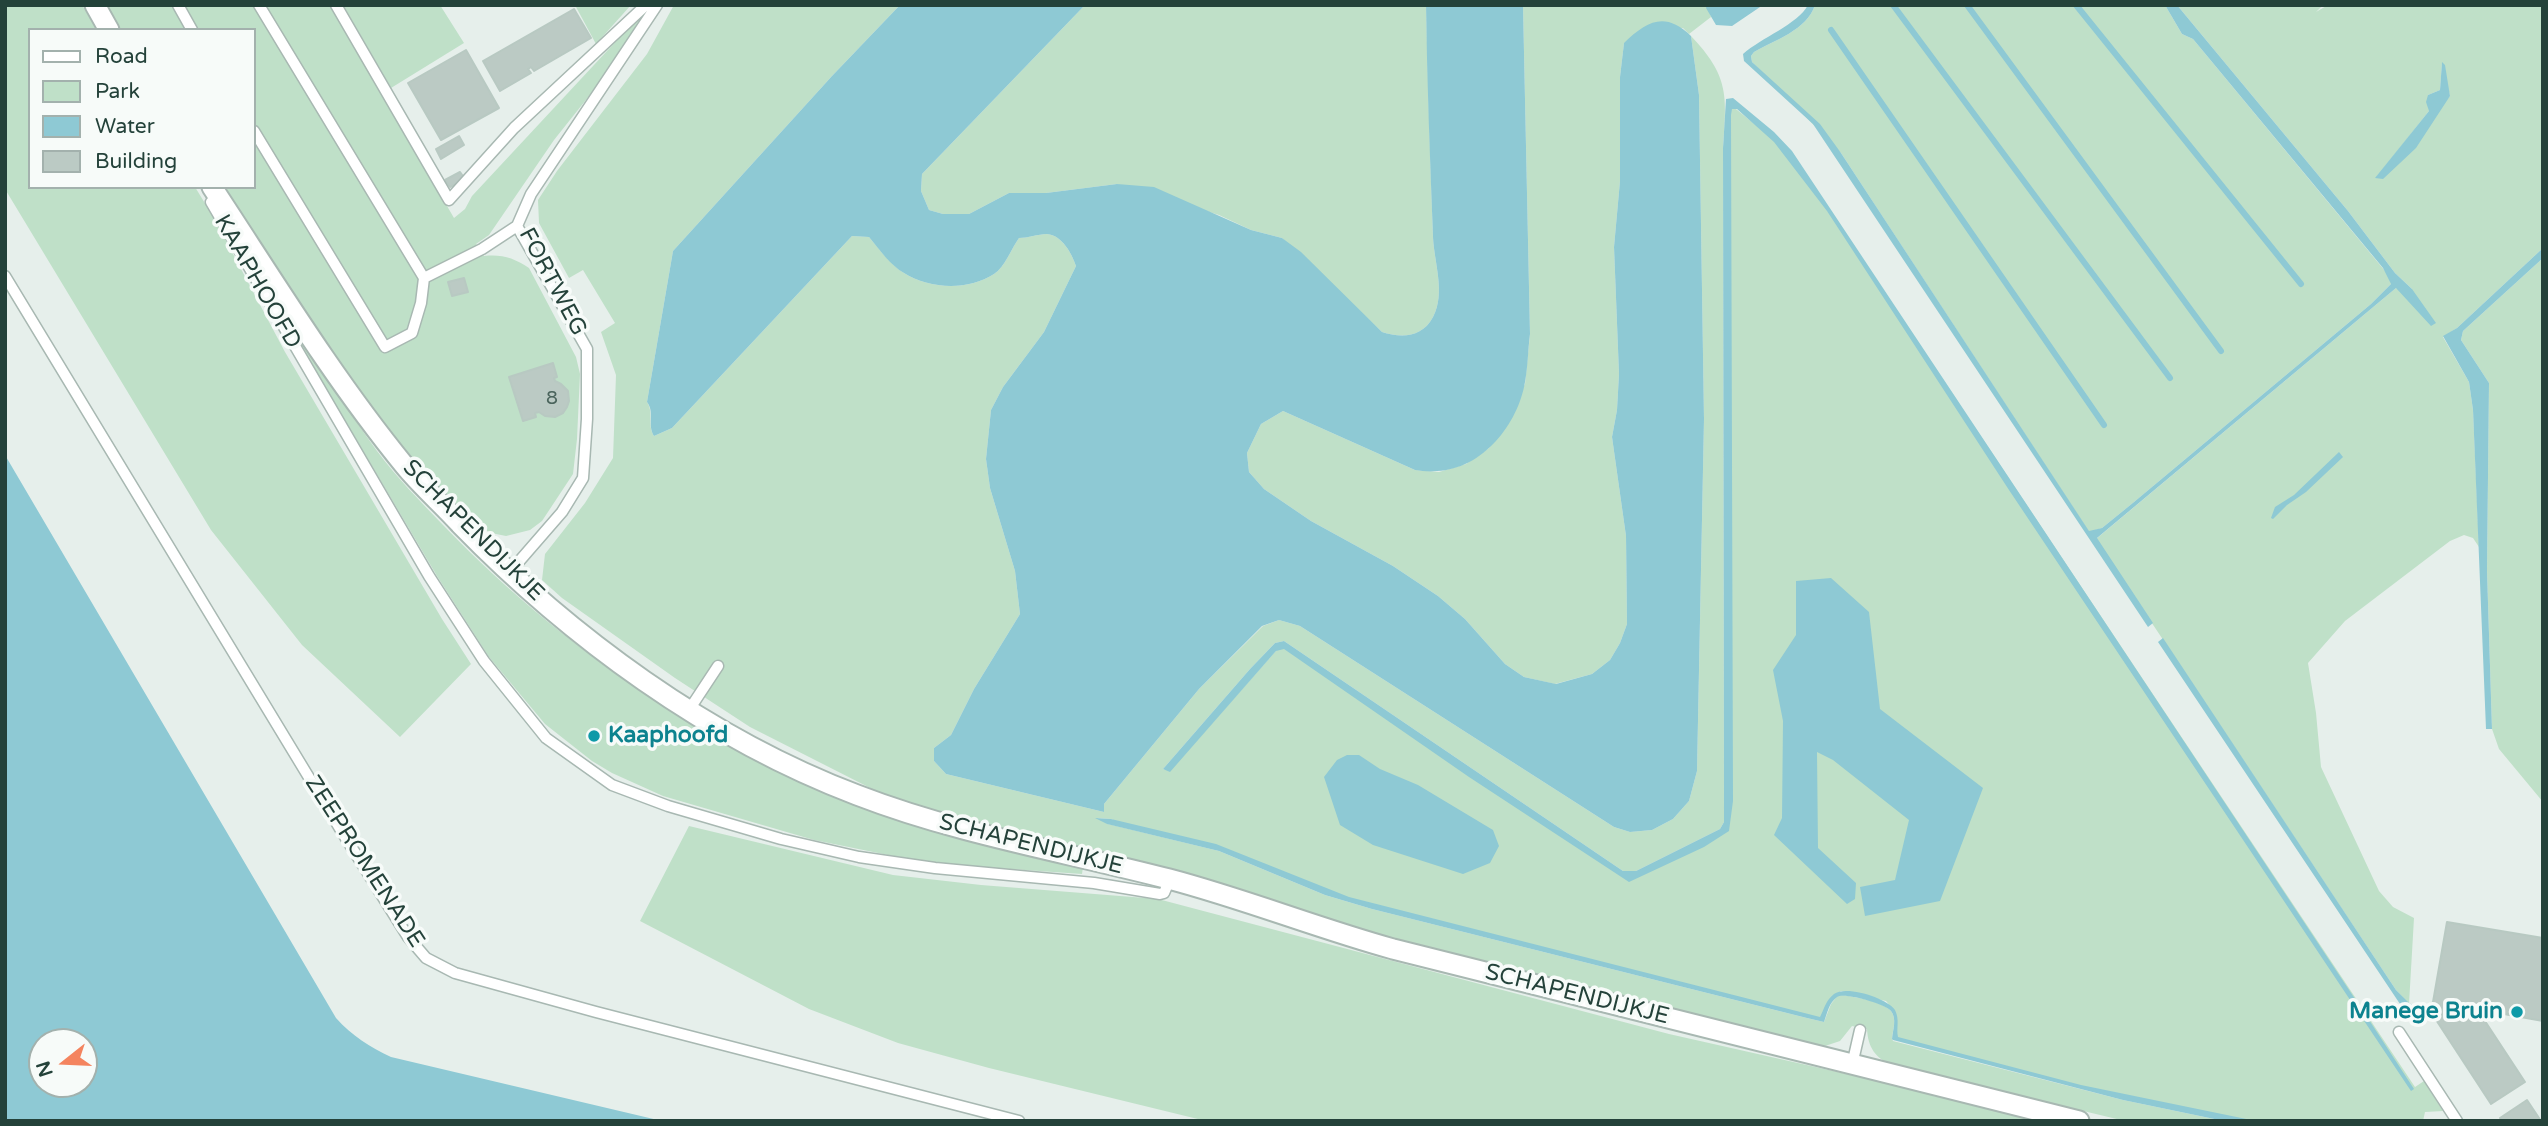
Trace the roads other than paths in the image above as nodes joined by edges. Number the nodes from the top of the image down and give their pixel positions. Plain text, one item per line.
1 (95, 5) edge
2 (178, 5) edge
3 (259, 5) edge
4 (336, 5) edge
5 (646, 5) edge
6 (657, 5) edge
7 (108, 28) edge
8 (191, 28) edge
9 (256, 134) edge
10 (204, 189) edge
11 (213, 189) edge
12 (517, 226) junction
13 (5, 275) edge
14 (424, 278) junction
15 (508, 573) junction
16 (718, 666) dead end
17 (689, 710) junction
18 (1170, 879) junction
19 (1860, 1030) dead end
20 (2399, 1032) dead end
21 (1852, 1065) junction
22 (1019, 1121) edge
23 (2078, 1121) edge
24 (2457, 1121) edge

1 - 7 street
2 - 8 lane
3 - 14 lane
4 - 5 lane
6 - 12 lane, FORTWEG
9 - 14 lane
10 - 18 lane, KAAPHOOFD
11 - 15 street, SCHAPENDIJKJE
12 - 14 lane
12 - 15 lane, FORTWEG
13 - 22 lane, ZEEPROMENADE
15 - 17 street, SCHAPENDIJKJE
16 - 17 lane
17 - 18 street, SCHAPENDIJKJE
18 - 21 street, SCHAPENDIJKJE
19 - 21 lane
20 - 24 lane
21 - 23 street, SCHAPENDIJKJE

